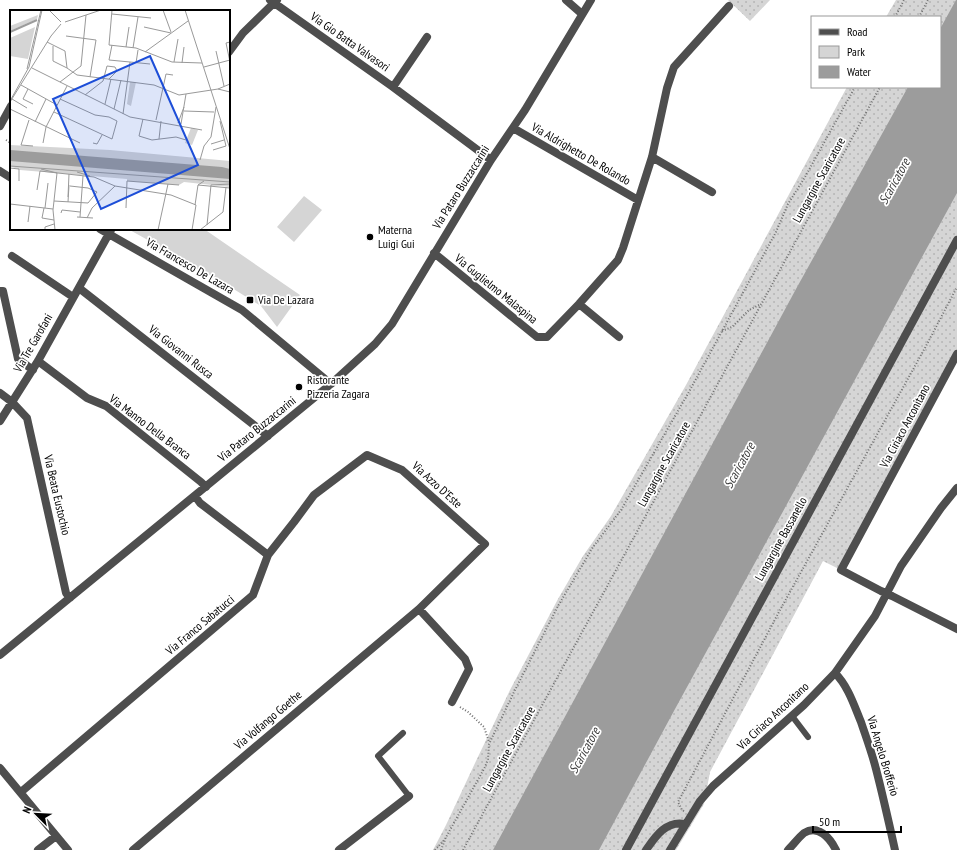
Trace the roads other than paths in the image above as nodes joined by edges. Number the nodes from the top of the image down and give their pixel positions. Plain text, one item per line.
1 (566, 0) edge
2 (591, 0) edge
3 (274, 1) edge
4 (729, 6) dead end
5 (582, 14) junction
6 (427, 37) dead end
7 (230, 51) edge
8 (393, 87) junction
9 (10, 108) edge
10 (1, 122) edge
11 (513, 128) junction
12 (652, 157) junction
13 (491, 160) junction
14 (0, 171) edge
15 (10, 177) edge
16 (712, 192) dead end
17 (638, 200) junction
18 (110, 231) edge
19 (957, 240) edge
20 (434, 253) junction
21 (12, 256) dead end
22 (79, 288) junction
23 (0, 291) edge
24 (73, 297) junction
25 (579, 304) junction
26 (619, 338) dead end
27 (957, 354) edge
28 (38, 361) junction
29 (32, 370) junction
30 (332, 384) junction
31 (0, 393) edge
32 (12, 402) junction
33 (0, 421) edge
34 (268, 436) junction
35 (367, 455) joint
36 (206, 487) junction
37 (957, 488) edge
38 (195, 496) junction
39 (485, 544) joint
40 (268, 555) junction
41 (886, 593) junction
42 (70, 598) junction
43 (419, 609) junction
44 (957, 630) edge
45 (0, 656) edge
46 (835, 673) junction
47 (452, 702) dead end
48 (792, 716) junction
49 (403, 733) dead end
50 (808, 736) dead end
51 (0, 768) edge
52 (20, 792) junction
53 (410, 796) joint
54 (685, 824) junction
55 (56, 836) junction
56 (38, 850) edge
57 (68, 850) edge
58 (133, 850) edge
59 (339, 850) edge
60 (626, 850) edge
61 (646, 850) edge
62 (670, 850) edge
63 (788, 850) edge
64 (836, 850) edge
65 (895, 850) edge

1 - 5 street
2 - 5 street, Via Pataro Buzzaccarini
3 - 7 street
3 - 8 street, Via Gio Batta Valvasori
4 - 12 street, Via Guglielmo Malaspina
5 - 11 street, Via Pataro Buzzaccarini
6 - 8 street, Via Gio Batta Valvasori
8 - 13 street, Via Gio Batta Valvasori
9 - 10 street
11 - 13 street, Via Pataro Buzzaccarini
11 - 17 street, Via Aldrighetto De Rolando
12 - 16 street
12 - 17 street, Via Guglielmo Malaspina
13 - 20 street, Via Pataro Buzzaccarini
14 - 15 street
17 - 25 street, Via Guglielmo Malaspina
18 - 22 street, Via Tre Garofani
18 - 30 street, Via Francesco De Lazara
19 - 60 street, Lungargine Bassanello
20 - 25 street, Via Guglielmo Malaspina
20 - 30 street, Via Pataro Buzzaccarini
21 - 24 street
22 - 24 street, Via Tre Garofani
22 - 34 street, Via Giovanni Rusca
23 - 29 street
24 - 28 street, Via Tre Garofani
25 - 26 street
27 - 41 street, Via Ciriaco Anconitano
28 - 29 street, Via Tre Garofani
28 - 36 street, Via Manno Della Branca
29 - 32 street, Via Tre Garofani
30 - 34 street, Via Pataro Buzzaccarini
31 - 32 street, Via Beata Eustochio
32 - 33 street, Via Tre Garofani
32 - 42 street, Via Beata Eustochio
34 - 36 street, Via Pataro Buzzaccarini
35 - 39 street, Via Azzo D'Este
35 - 40 street, Via Franco Sabatucci
36 - 38 street, Via Pataro Buzzaccarini
37 - 41 street, Via Ciriaco Anconitano
38 - 40 street
38 - 42 street, Via Pataro Buzzaccarini
39 - 43 street, Via Volfango Goethe
40 - 52 street, Via Franco Sabatucci
41 - 44 street
41 - 46 street, Via Ciriaco Anconitano
42 - 45 street, Via Pataro Buzzaccarini
43 - 47 street
43 - 58 street, Via Volfango Goethe
46 - 48 street, Via Ciriaco Anconitano
46 - 65 street, Via Angelo Brofferio
48 - 50 lane
48 - 54 street, Via Ciriaco Anconitano
49 - 53 lane
51 - 52 street
52 - 55 street
53 - 59 street
54 - 61 street
54 - 62 street, Via Ciriaco Anconitano
55 - 56 street
55 - 57 street
63 - 64 street

